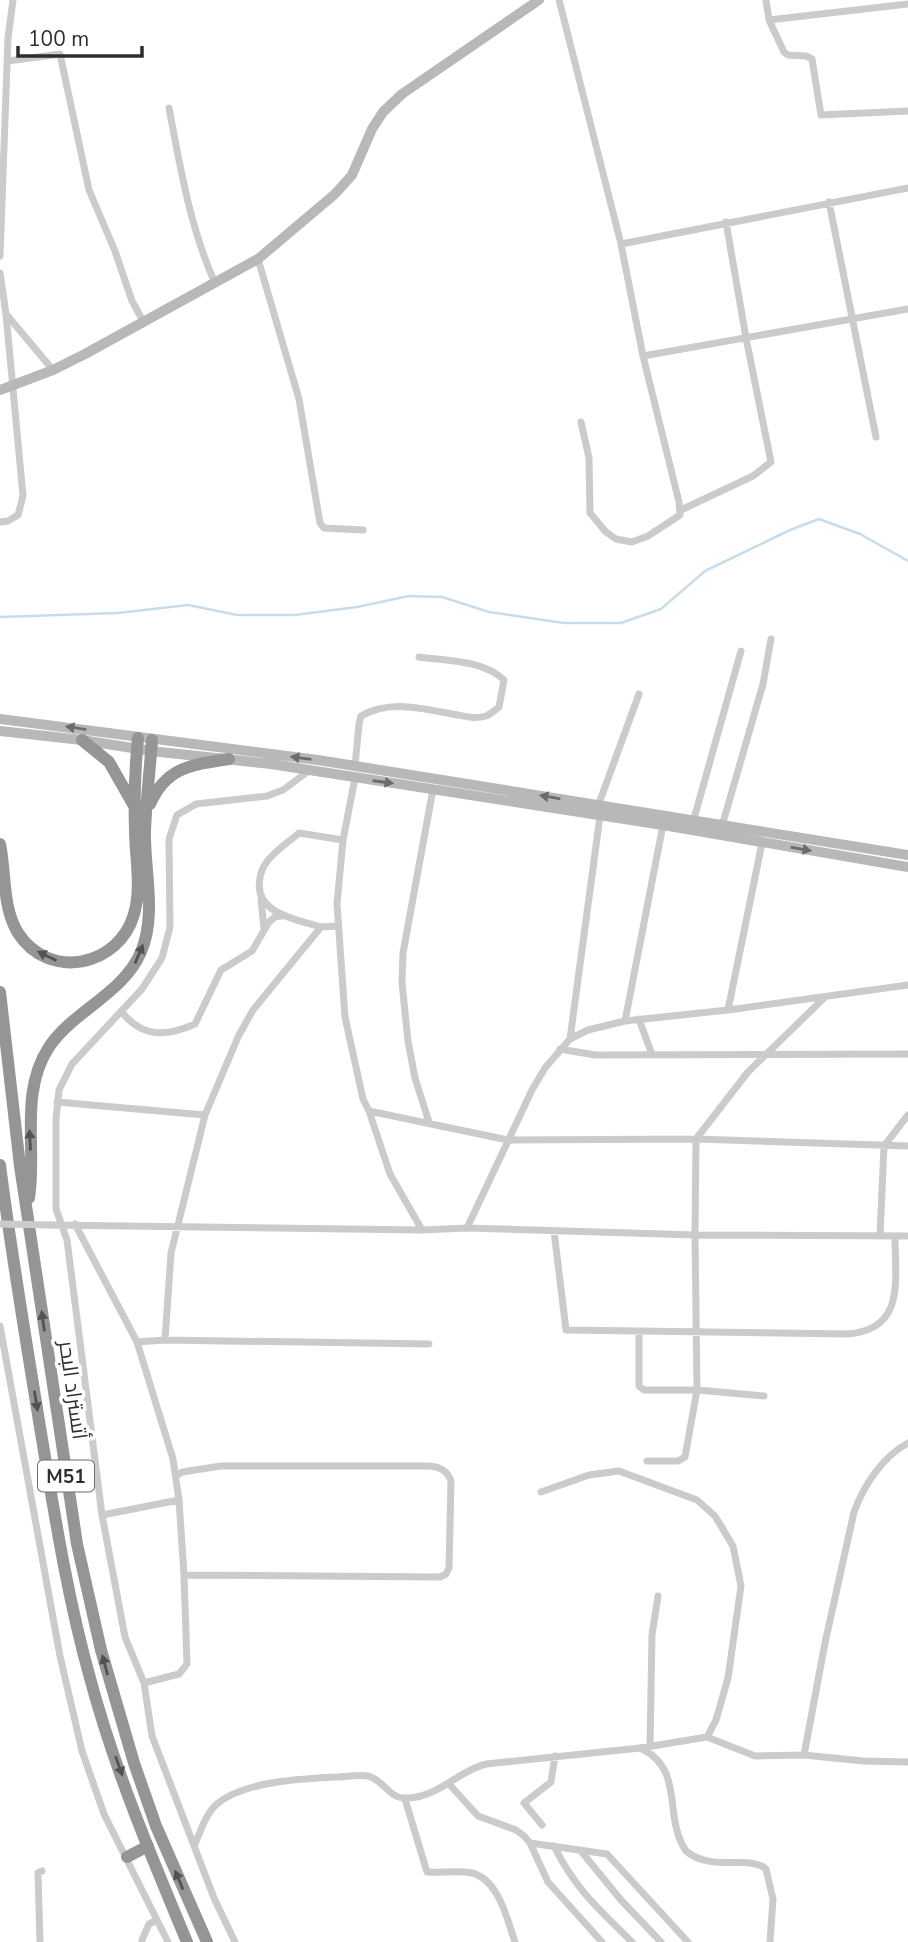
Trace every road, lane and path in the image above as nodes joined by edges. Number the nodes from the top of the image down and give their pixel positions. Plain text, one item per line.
1 (12, 0) edge
2 (539, 0) edge
3 (559, 0) edge
4 (766, 0) edge
5 (908, 4) edge
6 (769, 20) junction
7 (8, 61) junction
8 (169, 108) dead end
9 (908, 111) edge
10 (908, 188) edge
11 (829, 202) junction
12 (726, 222) junction
13 (621, 244) junction
14 (0, 256) edge
15 (258, 259) junction
16 (0, 273) edge
17 (215, 282) junction
18 (908, 309) edge
19 (6, 314) junction
20 (852, 319) junction
21 (143, 321) junction
22 (746, 338) junction
23 (643, 356) junction
24 (53, 370) junction
25 (13, 385) junction
26 (0, 390) edge
27 (581, 422) dead end
28 (876, 437) dead end
29 (681, 510) junction
30 (0, 522) edge
31 (363, 530) dead end
32 (771, 639) dead end
33 (741, 651) dead end
34 (419, 657) dead end
35 (639, 694) dead end
36 (0, 719) edge
37 (0, 731) edge
38 (82, 740) junction
39 (137, 743) junction
40 (152, 746) junction
41 (229, 759) junction
42 (355, 766) junction
43 (310, 770) junction
44 (355, 778) junction
45 (433, 789) junction
46 (134, 806) junction
47 (147, 810) junction
48 (599, 811) junction
49 (693, 822) junction
50 (663, 825) junction
51 (722, 826) junction
52 (342, 840) junction
53 (762, 842) junction
54 (0, 844) edge
55 (908, 855) edge
56 (908, 867) edge
57 (261, 897) junction
58 (282, 916) junction
59 (338, 926) junction
60 (321, 927) junction
61 (264, 930) junction
62 (908, 985) edge
63 (0, 992) edge
64 (824, 998) junction
65 (728, 1010) junction
66 (121, 1011) junction
67 (639, 1019) junction
68 (625, 1021) junction
69 (570, 1039) junction
70 (560, 1049) junction
71 (908, 1054) edge
72 (652, 1055) junction
73 (763, 1056) junction
74 (57, 1102) junction
75 (369, 1111) junction
76 (205, 1115) junction
77 (908, 1115) edge
78 (429, 1122) junction
79 (696, 1139) junction
80 (508, 1140) junction
81 (884, 1146) junction
82 (908, 1146) edge
83 (0, 1164) edge
84 (27, 1208) junction
85 (0, 1224) edge
86 (61, 1224) junction
87 (75, 1224) junction
88 (176, 1227) junction
89 (467, 1228) junction
90 (422, 1230) junction
91 (554, 1231) junction
92 (695, 1235) junction
93 (880, 1236) junction
94 (895, 1236) junction
95 (908, 1236) edge
96 (0, 1326) edge
97 (639, 1332) junction
98 (695, 1332) junction
99 (165, 1340) junction
100 (137, 1342) junction
101 (429, 1344) dead end
102 (697, 1391) junction
103 (764, 1396) dead end
104 (908, 1443) edge
105 (647, 1461) dead end
106 (176, 1476) junction
107 (541, 1492) dead end
108 (179, 1500) junction
109 (102, 1516) junction
110 (184, 1575) junction
111 (659, 1596) dead end
112 (144, 1683) junction
113 (707, 1737) junction
114 (650, 1746) junction
115 (640, 1748) junction
116 (804, 1755) junction
117 (555, 1756) junction
118 (908, 1762) edge
119 (449, 1784) junction
120 (405, 1798) junction
121 (542, 1825) dead end
122 (530, 1843) junction
123 (148, 1846) junction
124 (194, 1846) junction
125 (554, 1846) junction
126 (580, 1850) junction
127 (127, 1857) junction
128 (42, 1871) dead end
129 (157, 1920) junction
130 (142, 1940) dead end
131 (40, 1942) edge
132 (167, 1942) edge
133 (187, 1942) edge
134 (206, 1942) edge
135 (235, 1942) edge
136 (515, 1942) edge
137 (602, 1942) edge
138 (632, 1942) edge
139 (661, 1942) edge
140 (688, 1942) edge
141 (770, 1942) edge

1 - 7 street
2 - 15 main road
3 - 13 street
4 - 6 street
5 - 6 street
6 - 9 street
7 - 14 street
7 - 21 street
8 - 17 street
10 - 11 street
11 - 12 street
11 - 20 street
12 - 13 street
12 - 22 street
13 - 23 street
15 - 17 main road
15 - 31 street
16 - 19 street
17 - 21 main road
18 - 20 street
19 - 24 street
19 - 25 street
20 - 22 street
20 - 28 street
21 - 24 main road
22 - 23 street
22 - 29 street
23 - 29 street
24 - 25 main road
25 - 26 main road
25 - 30 street
27 - 29 street
32 - 51 street
33 - 49 street
34 - 42 street
35 - 48 street
39 -> 36 main road
37 - 38 main road
38 - 39 main road
38 - 46 highway
39 - 40 main road
39 - 46 highway
40 - 41 main road
42 -> 40 main road
40 - 47 highway
41 - 43 main road
41 - 47 highway
48 -> 42 main road
43 - 44 main road
43 - 66 street
44 -> 45 main road
44 - 52 street
45 - 48 main road
45 - 78 street
46 -> 54 highway
84 -> 47 highway
48 - 49 main road
48 - 50 main road
48 - 69 street
49 - 51 main road
50 - 53 main road
50 - 68 street
51 - 55 main road
52 - 57 street
52 - 59 street
53 -> 56 main road
53 - 65 street
57 - 58 street
57 - 61 street
58 - 60 street
58 - 61 street
59 - 60 street
59 - 75 street
60 - 76 street
61 - 66 street
62 - 64 street
63 - 84 highway, أتستراد البحر / M51
64 - 65 street
64 - 73 street
65 - 67 street
66 - 74 street
67 - 68 street
67 - 72 street
68 - 69 street
69 - 70 street
70 - 72 street
70 - 80 street
71 - 73 street
72 - 73 street
73 - 79 street
74 - 76 street
74 - 86 street
75 - 78 street
75 - 90 street
76 - 88 street
77 - 81 street
78 - 80 street
79 - 80 street
79 - 81 street
79 - 92 street
80 - 89 street
81 - 82 street
81 - 93 street
83 -> 123 highway, أتستراد البحر / M51
134 -> 84 highway, أتستراد البحر / M51
85 - 86 street, bridge
86 - 87 street
86 - 109 street
87 - 88 street
87 - 100 street
88 - 90 street
88 - 99 street
89 - 90 street
89 - 91 street
91 - 92 street
91 - 97 street
92 - 93 street
92 - 98 street
93 - 94 street
94 - 95 street
94 - 98 street
96 - 127 street
97 - 98 street
97 - 102 street
98 - 102 street
99 - 100 street
99 - 101 street
100 - 106 street
102 - 103 street
102 - 105 street
104 - 116 street
106 - 108 street
106 - 110 street
107 - 113 street
108 - 109 street
108 - 110 street
109 - 112 street
110 - 112 street
111 - 114 street
112 - 124 street
113 - 114 street
113 - 116 street
114 - 115 street
115 - 117 street
115 - 141 street
116 - 118 street
117 - 119 street
117 - 121 street
119 - 120 street
119 - 122 street
120 - 124 street
120 - 136 street
122 - 125 street
122 - 137 street
123 - 127 highway
123 - 133 highway, أتستراد البحر / M51
124 - 135 street
125 - 126 street
125 - 138 street
126 - 139 street
126 - 140 street
127 - 129 street
128 - 131 street
129 - 130 street
129 - 132 street

